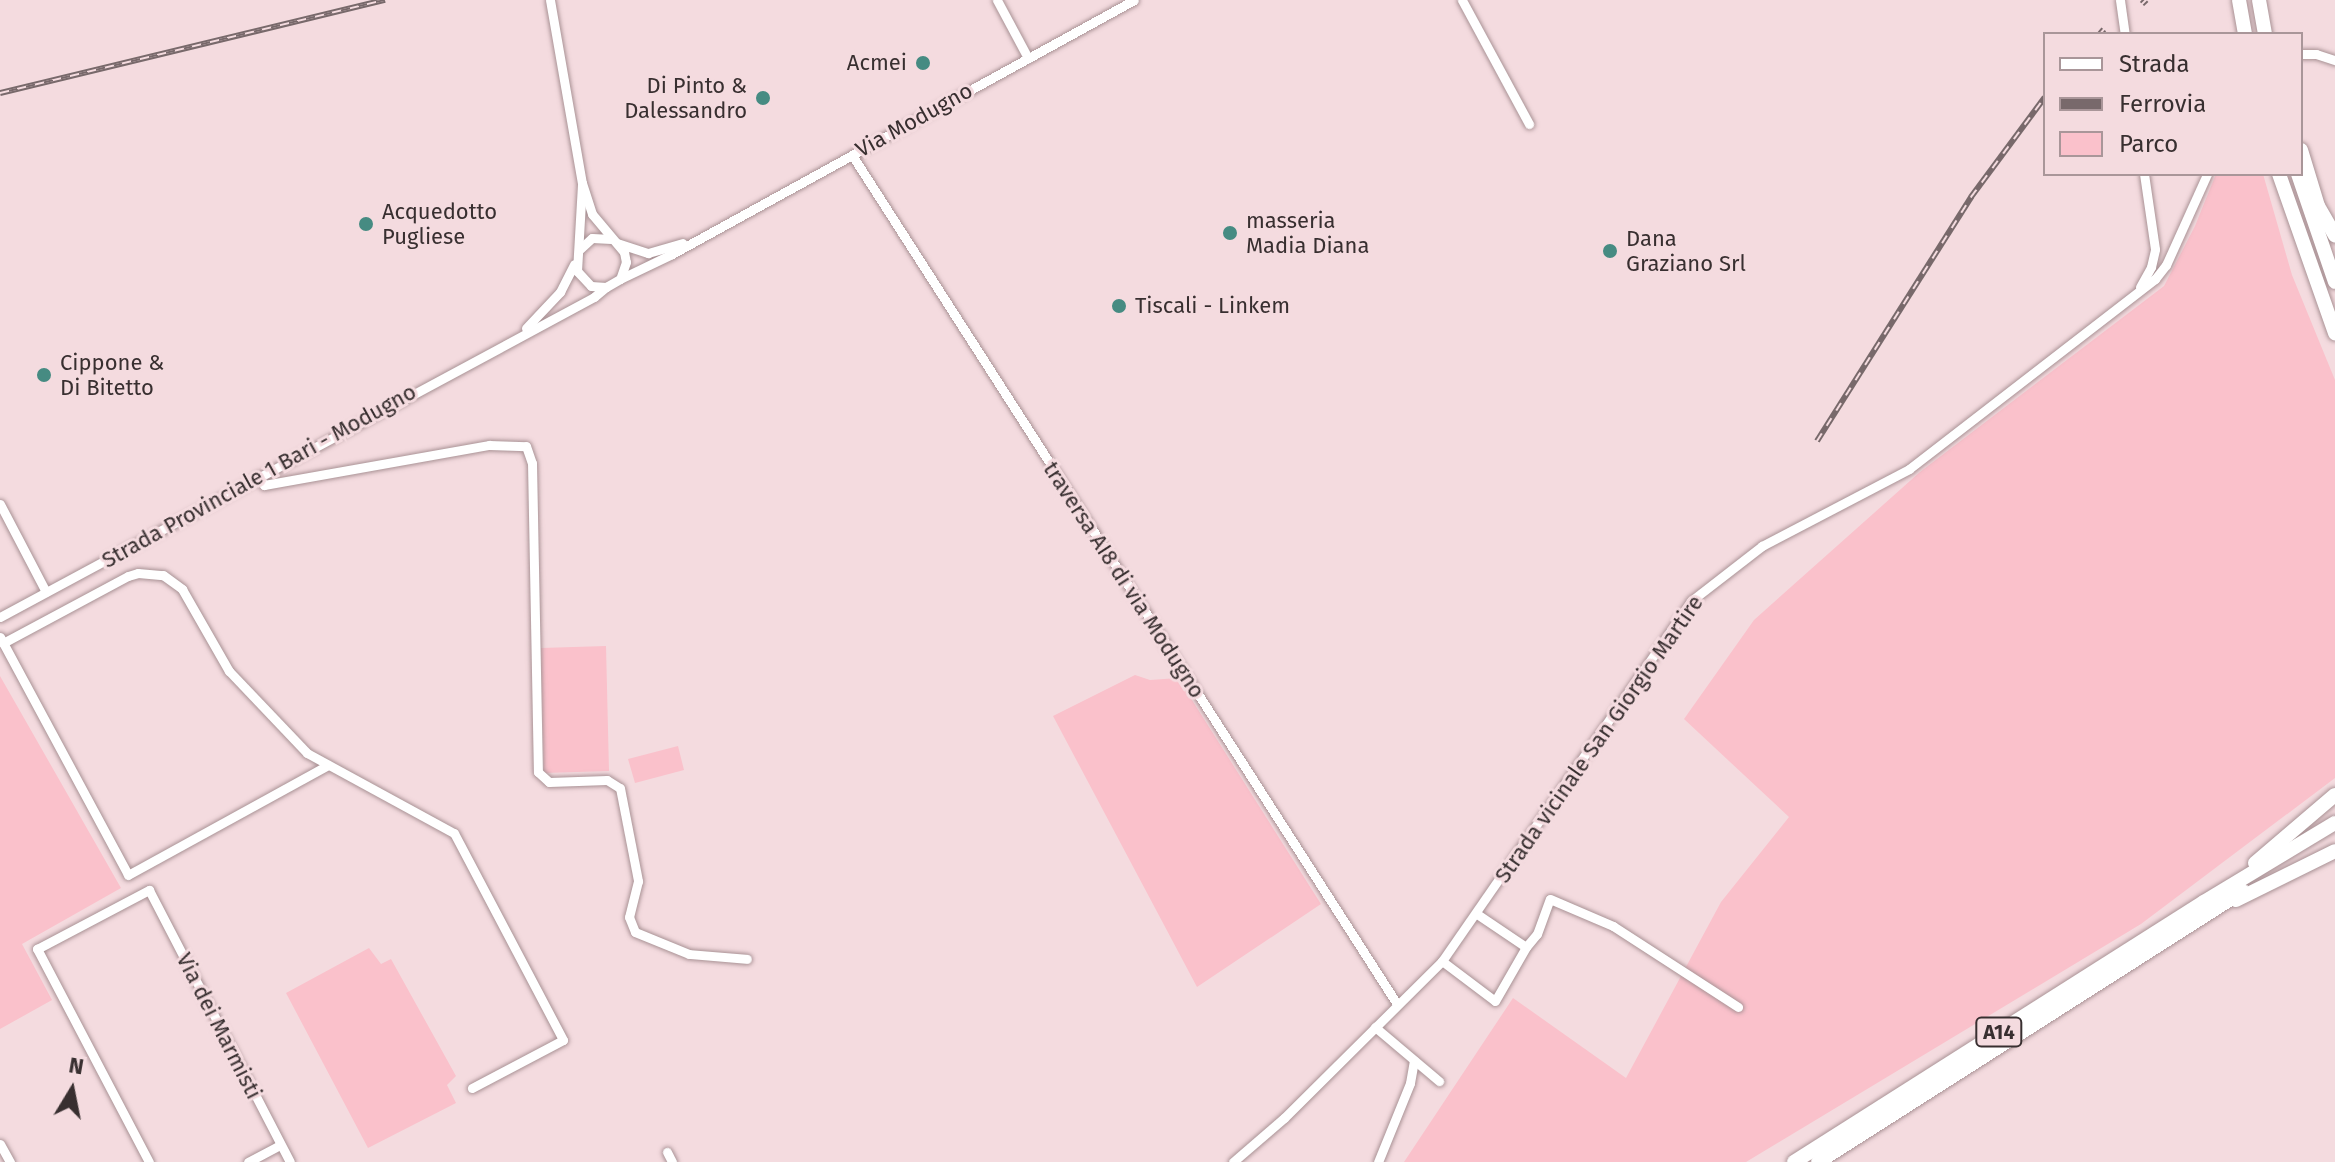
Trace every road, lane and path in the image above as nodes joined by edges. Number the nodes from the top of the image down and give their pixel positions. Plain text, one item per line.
1 (550, 0) edge
2 (997, 0) edge
3 (1134, 0) edge
4 (1462, 0) edge
5 (2120, 0) edge
6 (2239, 0) edge
7 (2259, 0) edge
8 (2125, 32) edge
9 (2245, 32) edge
10 (2265, 32) edge
11 (2303, 54) edge
12 (1028, 58) junction
13 (2335, 60) edge
14 (1529, 124) dead end
15 (852, 155) junction
16 (2303, 157) edge
17 (2144, 176) edge
18 (2206, 176) edge
19 (2280, 176) edge
20 (2299, 176) edge
21 (582, 183) junction
22 (2335, 235) edge
23 (694, 240) junction
24 (614, 241) junction
25 (576, 256) junction
26 (620, 279) junction
27 (2335, 282) edge
28 (606, 287) junction
29 (2136, 293) junction
30 (2335, 333) edge
31 (518, 335) junction
32 (258, 476) junction
33 (0, 504) edge
34 (46, 592) junction
35 (0, 617) edge
36 (2, 640) edge
37 (328, 765) junction
38 (2335, 795) edge
39 (2335, 823) edge
40 (2335, 834) edge
41 (2335, 851) edge
42 (2209, 907) junction
43 (1477, 914) junction
44 (1526, 947) junction
45 (747, 959) dead end
46 (1442, 961) junction
47 (1397, 1004) junction
48 (1738, 1007) dead end
49 (1375, 1027) junction
50 (1414, 1060) junction
51 (1439, 1081) dead end
52 (472, 1088) dead end
53 (0, 1144) edge
54 (280, 1145) junction
55 (10, 1162) edge
56 (149, 1162) edge
57 (248, 1162) edge
58 (290, 1162) edge
59 (1233, 1162) edge
60 (1378, 1162) edge
61 (1794, 1162) edge
62 (1818, 1162) edge

1 - 21 street
2 - 12 street
3 - 12 street, Via Modugno
4 - 14 street
5 - 8 street
6 - 9 highway
7 - 10 highway
11 - 13 street
12 - 15 street, Via Modugno
15 - 23 street, Via Modugno
15 - 47 street, traversa AI8 di via Modugno
16 - 22 highway
17 - 29 street
18 - 29 street, Strada vicinale San Giorgio Martire
19 - 30 highway
20 - 27 highway
21 - 24 street
21 - 25 street
23 - 24 street, Via Modugno
23 - 26 street, Via Modugno
24 - 25 street
24 - 26 street
25 - 28 street
25 - 31 street, Strada Provinciale 1 Bari - Modugno
26 - 28 street
28 - 31 street, Strada Provinciale 1 Bari - Modugno
29 - 43 street, Strada vicinale San Giorgio Martire
31 - 32 street, Strada Provinciale 1 Bari - Modugno
32 - 34 street, Strada Provinciale 1 Bari - Modugno
32 - 45 street
33 - 34 street
34 - 35 street, Strada Provinciale 1 Bari - Modugno
36 - 37 street
36 - 37 street
37 - 52 street
38 - 42 highway
39 - 42 highway
40 - 42 highway
41 - 42 highway
42 - 61 highway, A14
42 - 62 highway, A14
43 - 44 street
43 - 46 street, Strada vicinale San Giorgio Martire
44 - 46 street
44 - 48 street
46 - 47 street, Strada vicinale San Giorgio Martire
47 - 49 street, Strada vicinale San Giorgio Martire
49 - 50 street
49 - 59 street, Strada vicinale San Giorgio Martire
50 - 51 street
50 - 60 street
53 - 55 street
54 - 56 street, Via dei Marmisti
54 - 57 street
54 - 58 street, Via dei Marmisti

